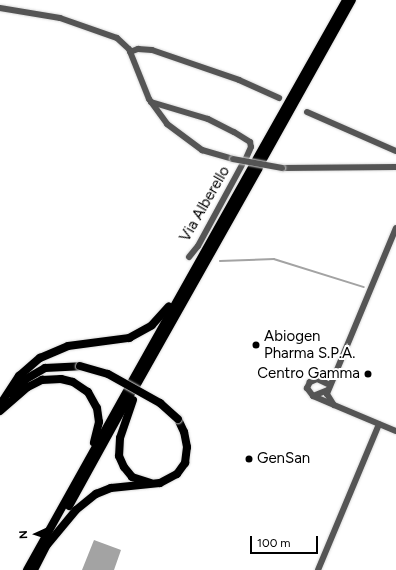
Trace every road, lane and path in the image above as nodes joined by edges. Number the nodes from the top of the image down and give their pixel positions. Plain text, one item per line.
1 (346, 0) edge
2 (352, 0) edge
3 (0, 8) edge
4 (130, 52) junction
5 (279, 98) dead end
6 (151, 102) junction
7 (307, 112) dead end
8 (396, 151) edge
9 (246, 158) dead end
10 (257, 164) junction
11 (242, 165) dead end
12 (396, 167) edge
13 (396, 228) edge
14 (189, 257) dead end
15 (192, 274) junction
16 (134, 388) junction
17 (329, 388) junction
18 (313, 396) junction
19 (0, 405) edge
20 (334, 405) junction
21 (0, 410) edge
22 (379, 424) junction
23 (396, 431) edge
24 (85, 465) junction
25 (160, 483) junction
26 (47, 545) junction
27 (40, 551) junction
28 (26, 570) edge
29 (34, 570) edge
30 (318, 570) edge

1 - 10 highway
2 - 10 highway
3 - 4 street
4 - 5 street
4 - 6 street
6 - 9 street, Via Alberello
6 - 12 street, bridge
7 - 8 street
10 - 15 highway
10 - 16 highway
11 - 14 street, Via Alberello
13 - 17 street
15 - 16 highway
15 - 19 highway
16 - 24 highway
16 - 25 highway
16 - 26 highway
17 - 18 street
17 - 18 street
17 - 20 street
18 - 20 street
20 - 22 street
21 - 24 highway
21 - 25 highway, bridge
22 - 23 street
22 - 30 street
24 - 27 highway
25 - 26 highway
26 - 27 highway
27 - 28 highway
27 - 29 highway

